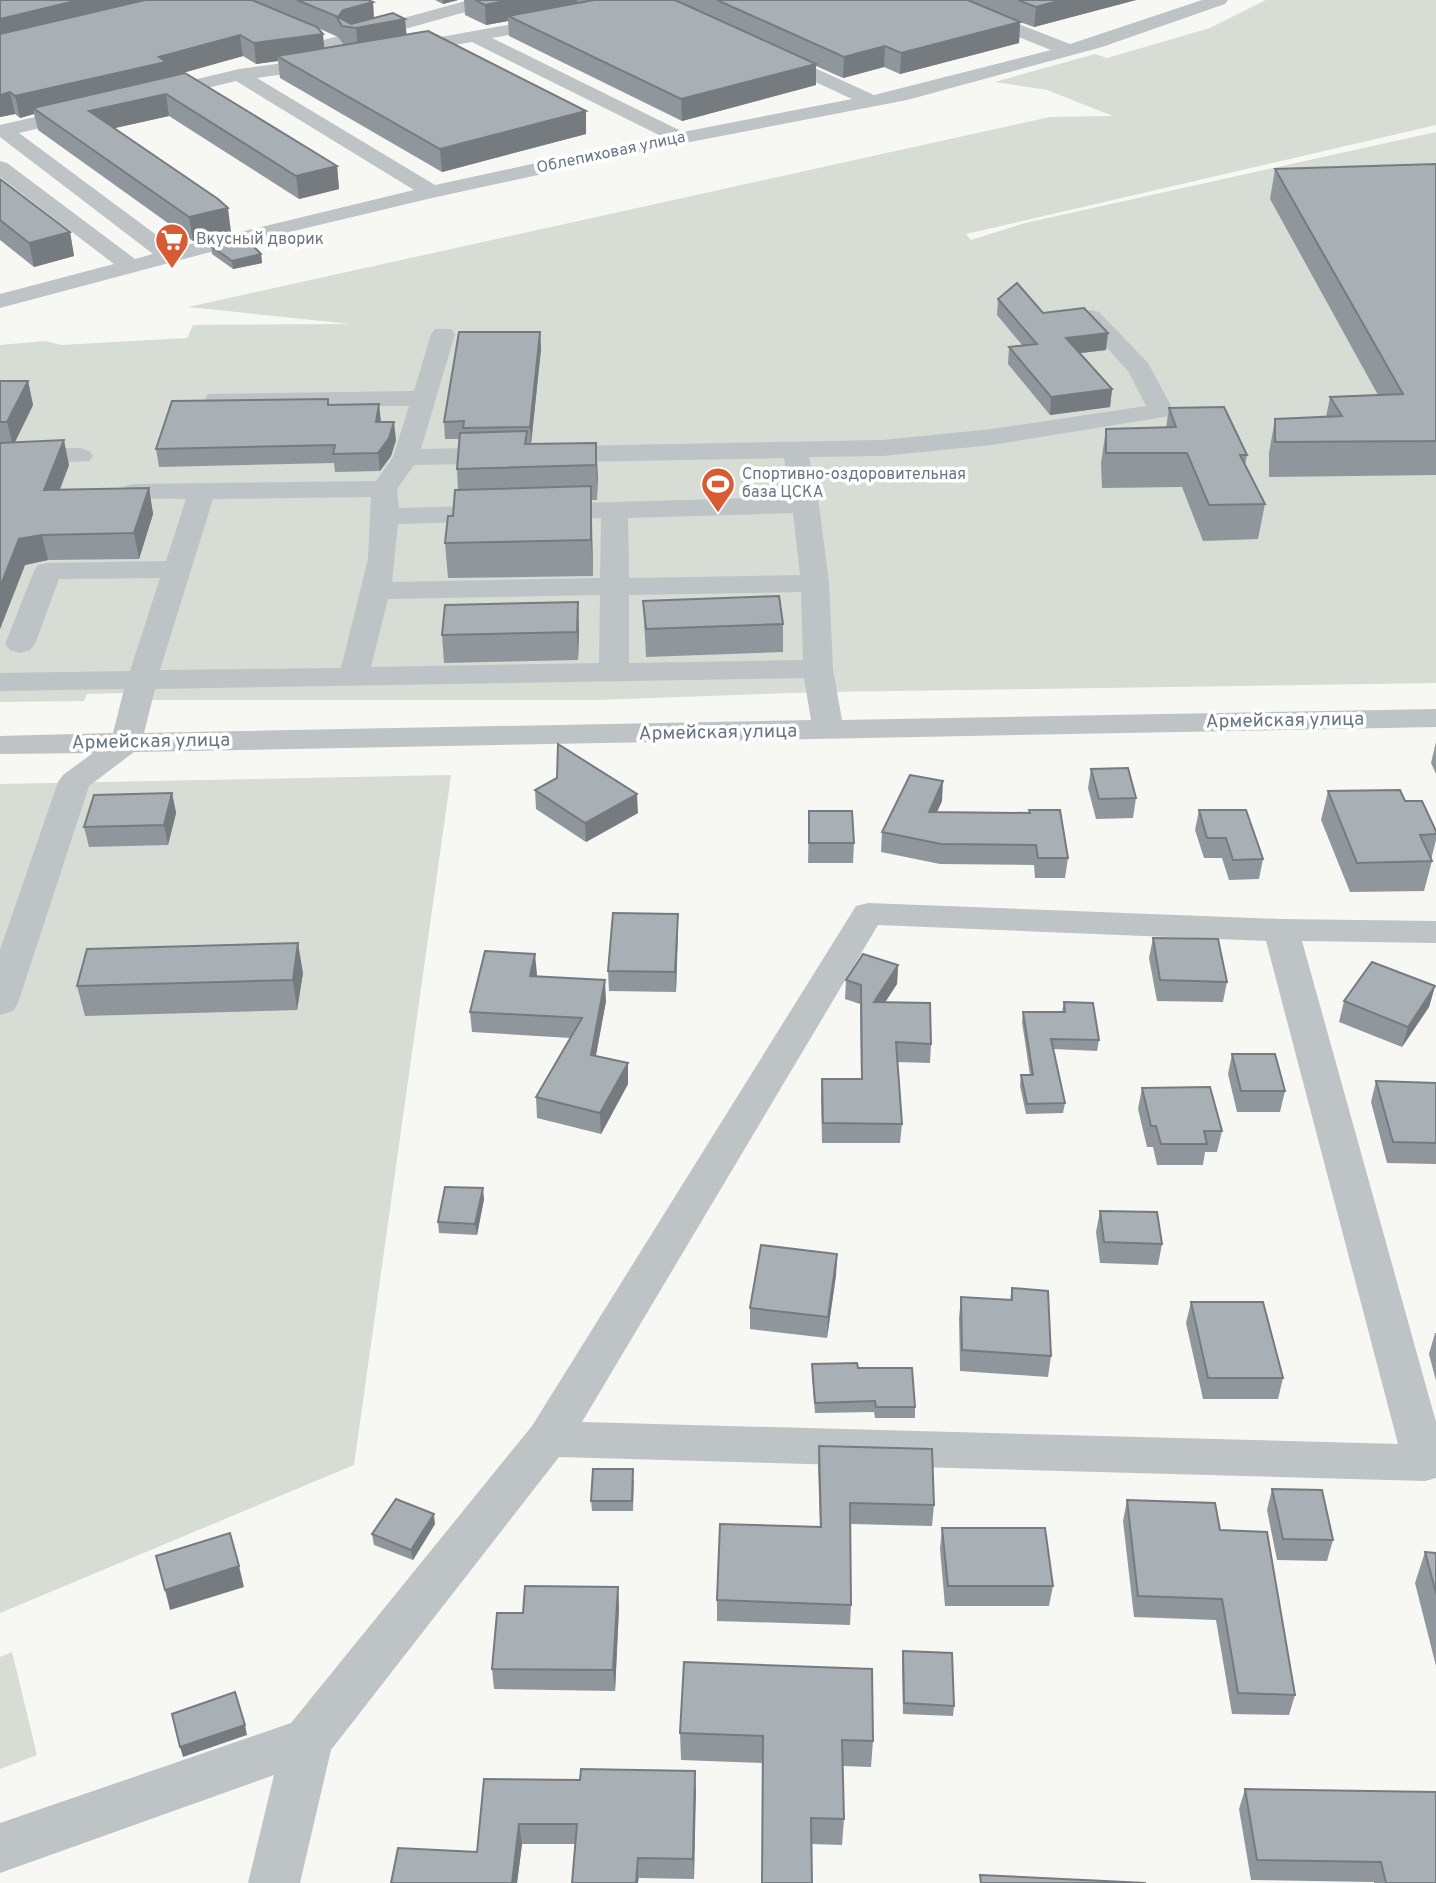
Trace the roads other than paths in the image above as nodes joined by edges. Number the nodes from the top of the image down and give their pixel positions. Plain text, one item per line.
1 (488, 0) edge
2 (941, 0) edge
3 (985, 0) edge
4 (1219, 0) edge
5 (437, 14) junction
6 (579, 16) edge
7 (335, 23) edge
8 (304, 31) edge
9 (363, 34) junction
10 (470, 36) junction
11 (443, 41) junction
12 (331, 43) junction
13 (1096, 43) junction
14 (753, 47) edge
15 (1068, 50) junction
16 (383, 53) edge
17 (474, 58) edge
18 (239, 75) junction
19 (874, 80) dead end
20 (208, 82) junction
21 (907, 94) junction
22 (229, 96) edge
23 (141, 98) edge
24 (874, 102) junction
25 (106, 106) edge
26 (2, 131) edge
27 (615, 132) dead end
28 (680, 138) junction
29 (641, 146) junction
30 (0, 167) edge
31 (376, 186) dead end
32 (432, 192) junction
33 (399, 200) junction
34 (170, 256) junction
35 (130, 266) junction
36 (0, 301) edge
37 (1091, 317) edge
38 (443, 334) dead end
39 (423, 398) junction
40 (217, 399) edge
41 (795, 450) junction
42 (80, 456) dead end
43 (0, 457) edge
44 (406, 457) junction
45 (384, 489) junction
46 (202, 491) junction
47 (134, 492) edge
48 (806, 505) junction
49 (615, 510) junction
50 (387, 516) junction
51 (177, 569) junction
52 (815, 583) junction
53 (614, 587) junction
54 (376, 591) junction
55 (20, 644) dead end
56 (818, 668) junction
57 (614, 672) junction
58 (354, 676) junction
59 (141, 681) junction
60 (0, 682) edge
61 (1436, 718) edge
62 (828, 731) junction
63 (126, 743) junction
64 (0, 745) edge
65 (1281, 930) junction
66 (1436, 932) edge
67 (0, 1003) edge
68 (548, 1439) junction
69 (1430, 1464) edge
70 (308, 1740) junction
71 (0, 1848) edge
72 (274, 1883) edge

1 - 5 street
2 - 15 street
3 - 13 street
4 - 13 street, Облепиховая улица
5 - 9 street
5 - 10 street
6 - 10 street
7 - 9 street
8 - 12 street
9 - 12 street
10 - 11 street
10 - 28 street
11 - 16 street
11 - 17 street
12 - 18 street
12 - 18 street
13 - 15 street, Облепиховая улица
14 - 24 street
15 - 21 street, Облепиховая улица
18 - 20 street
18 - 32 street
19 - 21 street
20 - 22 street
20 - 23 street
21 - 24 street, Облепиховая улица
24 - 28 street, Облепиховая улица
25 - 26 street
26 - 34 street
27 - 29 street
28 - 29 street, Облепиховая улица
29 - 32 street, Облепиховая улица
30 - 35 street
31 - 33 street
32 - 33 street, Облепиховая улица
33 - 34 street, Облепиховая улица
34 - 35 street, Облепиховая улица
35 - 36 street, Облепиховая улица
37 - 41 street
38 - 39 street
39 - 40 street
39 - 44 street
41 - 44 street
41 - 48 street
42 - 43 street
44 - 45 street
45 - 46 street
45 - 50 street
46 - 47 street
46 - 51 street
48 - 49 street
48 - 52 street
49 - 50 street
49 - 53 street
50 - 54 street
51 - 55 street
51 - 59 street
52 - 53 street
52 - 56 street
53 - 54 street
53 - 57 street
54 - 58 street
56 - 57 street
56 - 62 street
57 - 58 street
58 - 59 street
59 - 60 street
59 - 63 street
61 - 62 street, Армейская улица
62 - 63 street, Армейская улица
63 - 64 street, Армейская улица
63 - 67 street
65 - 66 street
65 - 68 street
65 - 69 street
68 - 69 street
68 - 70 street
70 - 71 street
70 - 72 street

